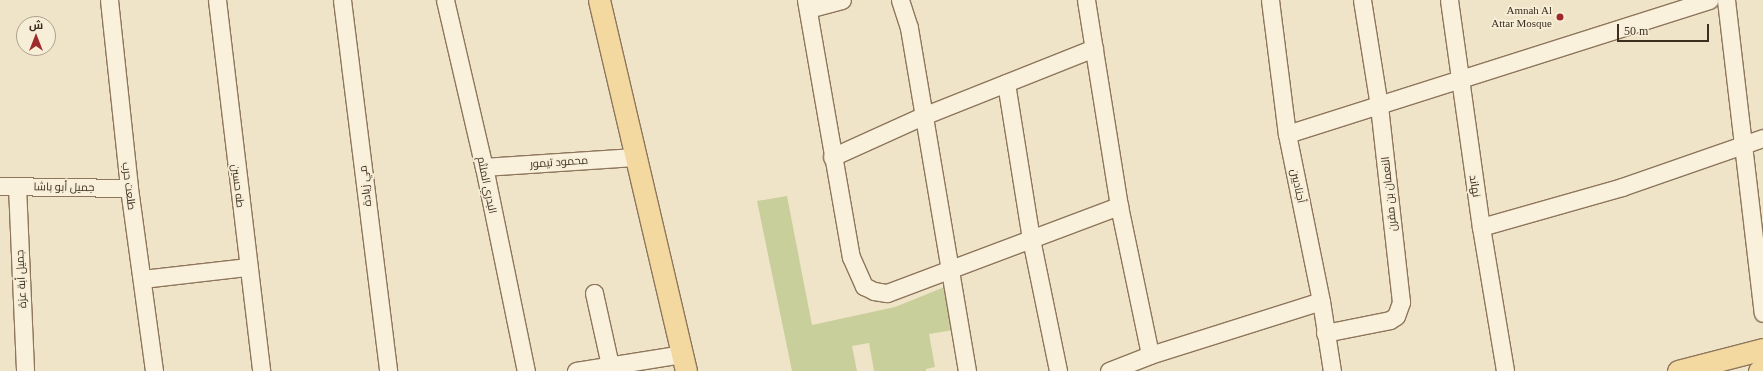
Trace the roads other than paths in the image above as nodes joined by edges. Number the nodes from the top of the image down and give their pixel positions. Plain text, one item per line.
1 (108, 0) edge
2 (217, 0) edge
3 (342, 0) edge
4 (445, 0) edge
5 (599, 0) edge
6 (611, 0) edge
7 (842, 0) edge
8 (900, 0) edge
9 (1086, 0) edge
10 (1270, 0) edge
11 (1362, 0) edge
12 (1449, 0) edge
13 (1709, 0) edge
14 (1726, 0) edge
15 (807, 4) edge
16 (1094, 48) junction
17 (1459, 81) junction
18 (1006, 83) junction
19 (1379, 106) junction
20 (923, 116) junction
21 (1287, 134) junction
22 (1763, 138) edge
23 (1742, 145) junction
24 (634, 157) junction
25 (832, 157) junction
26 (484, 167) junction
27 (8, 186) edge
28 (129, 188) junction
29 (1119, 206) junction
30 (1481, 227) junction
31 (1031, 239) junction
32 (248, 267) junction
33 (949, 272) junction
34 (142, 279) junction
35 (594, 293) dead end
36 (1321, 301) junction
37 (1763, 313) edge
38 (1325, 333) junction
39 (1763, 349) edge
40 (1150, 356) junction
41 (684, 362) edge
42 (610, 365) junction
43 (1763, 370) edge
44 (25, 371) edge
45 (154, 371) edge
46 (261, 371) edge
47 (388, 371) edge
48 (526, 371) edge
49 (576, 371) edge
50 (698, 371) edge
51 (966, 371) edge
52 (1058, 371) edge
53 (1109, 371) edge
54 (1332, 371) edge
55 (1505, 371) edge
56 (1678, 371) edge
57 (1759, 371) edge

1 - 28 street, طلعت حرب
2 - 32 street, طه حسين
3 - 47 street, مي زيادة
4 - 26 street, البدري الملثم
5 - 24 main road
6 - 50 main road
7 - 15 street
8 - 20 street
9 - 16 street
10 - 21 street, أجناديين
11 - 19 street, النعمان بن مقرن
12 - 17 street, نهاند
13 - 17 street
14 - 23 street
15 - 25 street
16 - 18 street
16 - 29 street
17 - 19 street
17 - 30 street, نهاند
18 - 20 street
18 - 31 street
19 - 21 street
19 - 38 street, النعمان بن مقرن
20 - 25 street
20 - 33 street
21 - 36 street, أجناديين
22 - 23 street
23 - 30 street
23 - 37 street
24 - 26 street, محمود تيمور
24 - 41 main road
25 - 33 street
26 - 48 street, البدري الملثم
27 - 28 street, جميل أبو باشا
27 - 44 street, جميل أبة عزة
28 - 34 street, طلعت حرب
29 - 31 street
29 - 40 street
30 - 55 street, نهاند
31 - 33 street
31 - 52 street
32 - 34 street
32 - 46 street, طه حسين
33 - 51 street
34 - 45 street, طلعت حرب
35 - 42 street
36 - 38 street, أجناديين
36 - 40 street
38 - 54 street, أجناديين
39 - 56 main road
40 - 53 street
41 - 42 street
42 - 49 street
43 - 57 main road

